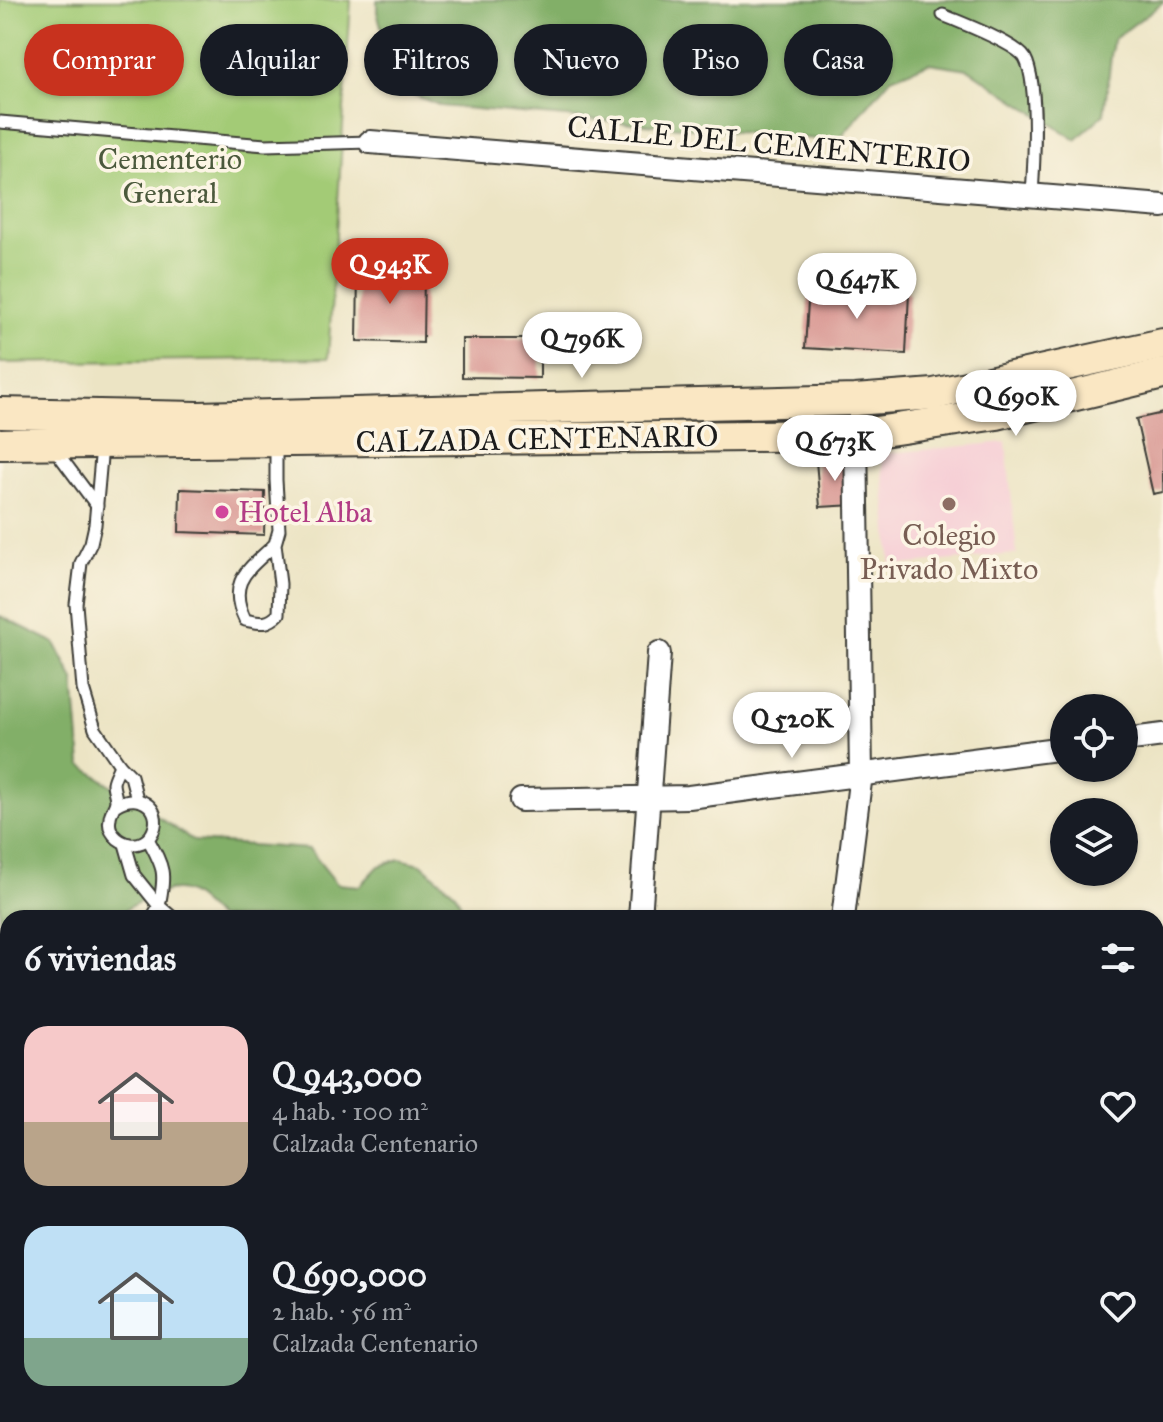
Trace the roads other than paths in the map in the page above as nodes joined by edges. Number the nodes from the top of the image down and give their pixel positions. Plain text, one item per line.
1 (943, 15) dead end
2 (0, 122) edge
3 (370, 142) joint
4 (1032, 195) junction
5 (1163, 206) edge
6 (1163, 344) edge
7 (1163, 374) edge
8 (0, 413) edge
9 (856, 435) junction
10 (276, 442) junction
11 (50, 443) junction
12 (103, 443) junction
13 (0, 444) edge
14 (97, 506) junction
15 (275, 544) junction
16 (659, 653) dead end
17 (1163, 735) edge
18 (1138, 738) edge
19 (1050, 750) edge
20 (120, 765) junction
21 (861, 774) junction
22 (648, 798) junction
23 (137, 799) junction
24 (521, 800) dead end
25 (116, 805) junction
26 (148, 839) junction
27 (125, 844) junction
28 (159, 906) junction
29 (157, 910) edge
30 (164, 910) edge
31 (641, 910) edge
32 (844, 910) edge

1 - 4 lane
2 - 3 lane
3 - 4 street, CALLE DEL CEMENTERIO
4 - 5 street, CALLE DEL CEMENTERIO
6 - 8 main road, CALZADA CENTENARIO
7 - 9 main road, CALZADA CENTENARIO
9 - 10 main road, CALZADA CENTENARIO
9 - 21 street
10 - 12 main road, CALZADA CENTENARIO
10 - 15 lane
11 - 12 main road, CALZADA CENTENARIO
11 - 13 main road, CALZADA CENTENARIO
11 - 14 lane
12 - 14 lane
14 - 20 lane
15 - 15 lane
16 - 22 street
17 - 18 street
19 - 21 street
20 - 23 lane
20 - 25 lane
21 - 22 street
21 - 32 street
22 - 24 street
22 - 31 street
23 - 25 lane
23 - 26 lane
25 - 27 lane
26 - 27 lane
26 - 28 lane
27 - 28 lane
28 - 29 lane
28 - 30 lane

